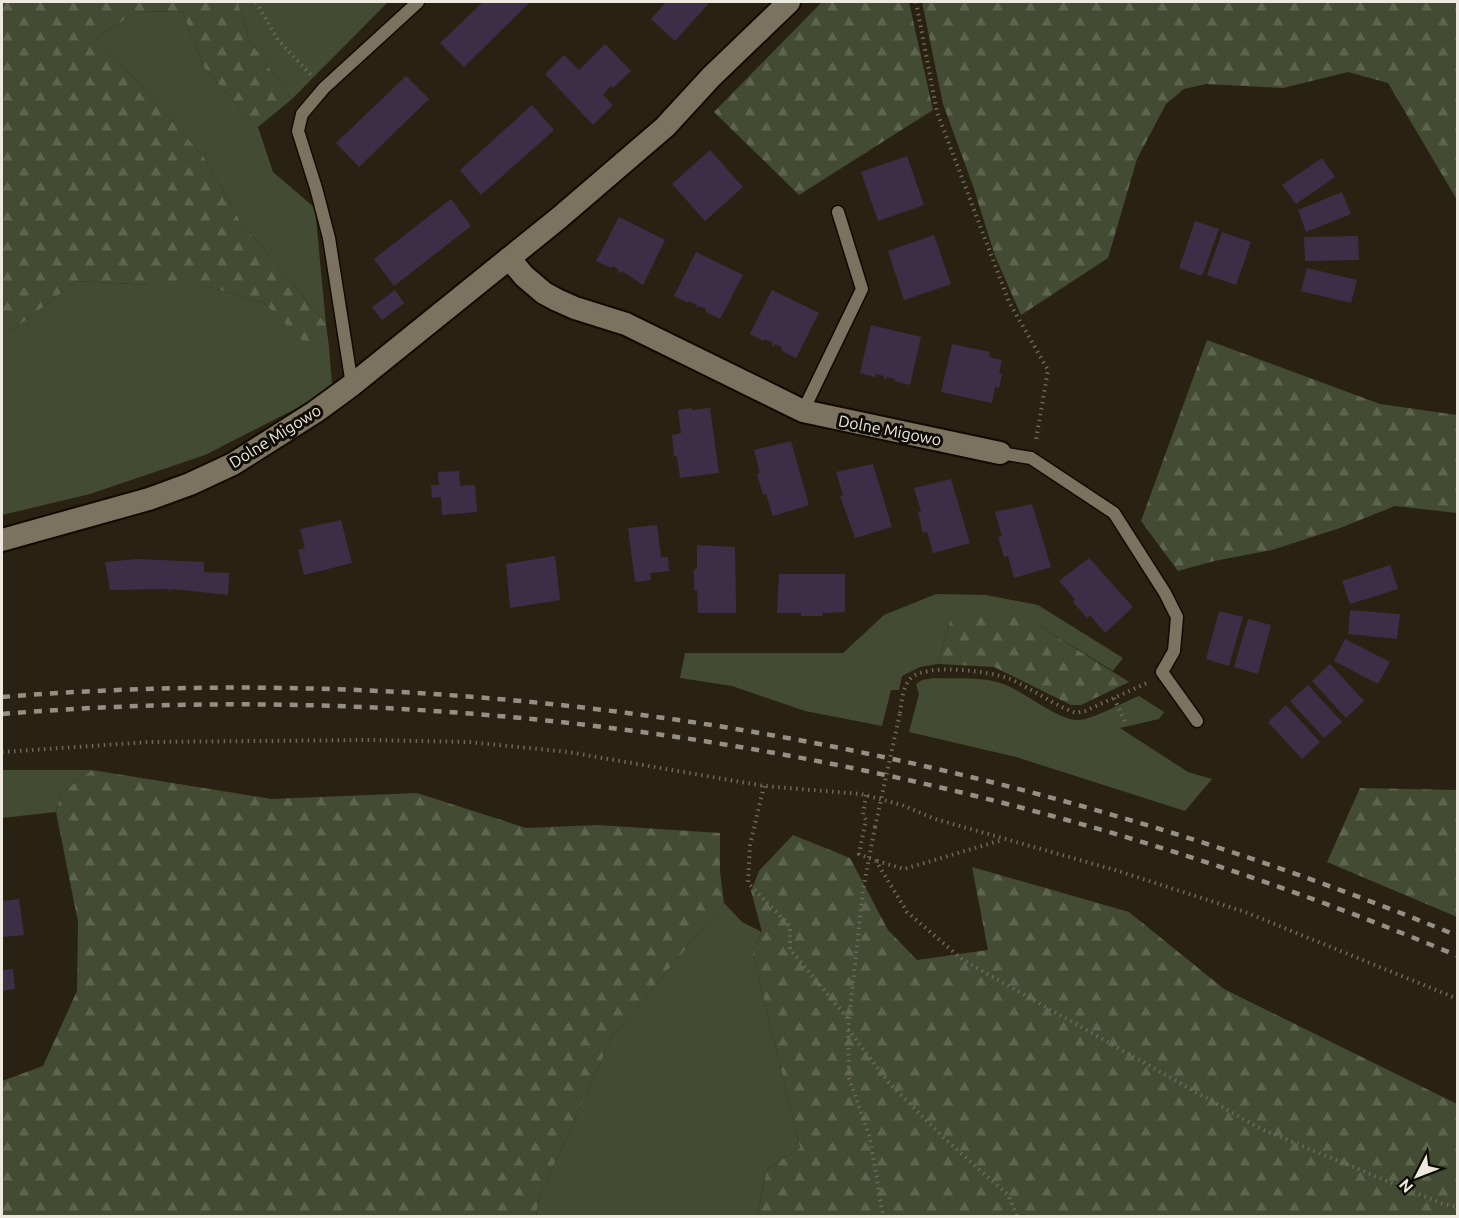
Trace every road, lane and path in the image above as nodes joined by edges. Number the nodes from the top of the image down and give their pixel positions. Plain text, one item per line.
1 (256, 2) edge
2 (418, 2) edge
3 (789, 2) edge
4 (916, 2) edge
5 (324, 88) junction
6 (838, 212) dead end
7 (509, 258) junction
8 (352, 385) junction
9 (803, 411) junction
10 (1000, 453) joint
11 (1031, 458) junction
12 (2, 540) edge
13 (1162, 672) junction
14 (1112, 699) junction
15 (1197, 721) dead end
16 (1125, 722) dead end
17 (2, 752) edge
18 (764, 786) junction
19 (866, 795) junction
20 (1004, 839) junction
21 (870, 857) junction
22 (876, 861) junction
23 (1458, 999) edge
24 (849, 1021) junction
25 (848, 1029) junction
26 (1458, 1207) edge
27 (883, 1216) edge
28 (1017, 1216) edge

1 - 5 path
2 - 5 lane
3 - 7 street, Dolne Migowo
4 - 11 path
5 - 8 lane
6 - 9 lane
7 - 8 street, Dolne Migowo
7 - 9 street, Dolne Migowo
8 - 12 street, Dolne Migowo
9 - 10 street, Dolne Migowo
10 - 11 lane, Dolne Migowo
11 - 13 lane, Dolne Migowo
13 - 14 path
13 - 15 lane
14 - 16 path
14 - 21 path, bridge
17 - 18 path
18 - 19 path
18 - 24 path
19 - 20 path
19 - 21 path
20 - 22 path
20 - 23 path
21 - 22 path
21 - 24 path
22 - 26 path
24 - 25 path
25 - 27 path
25 - 28 path

